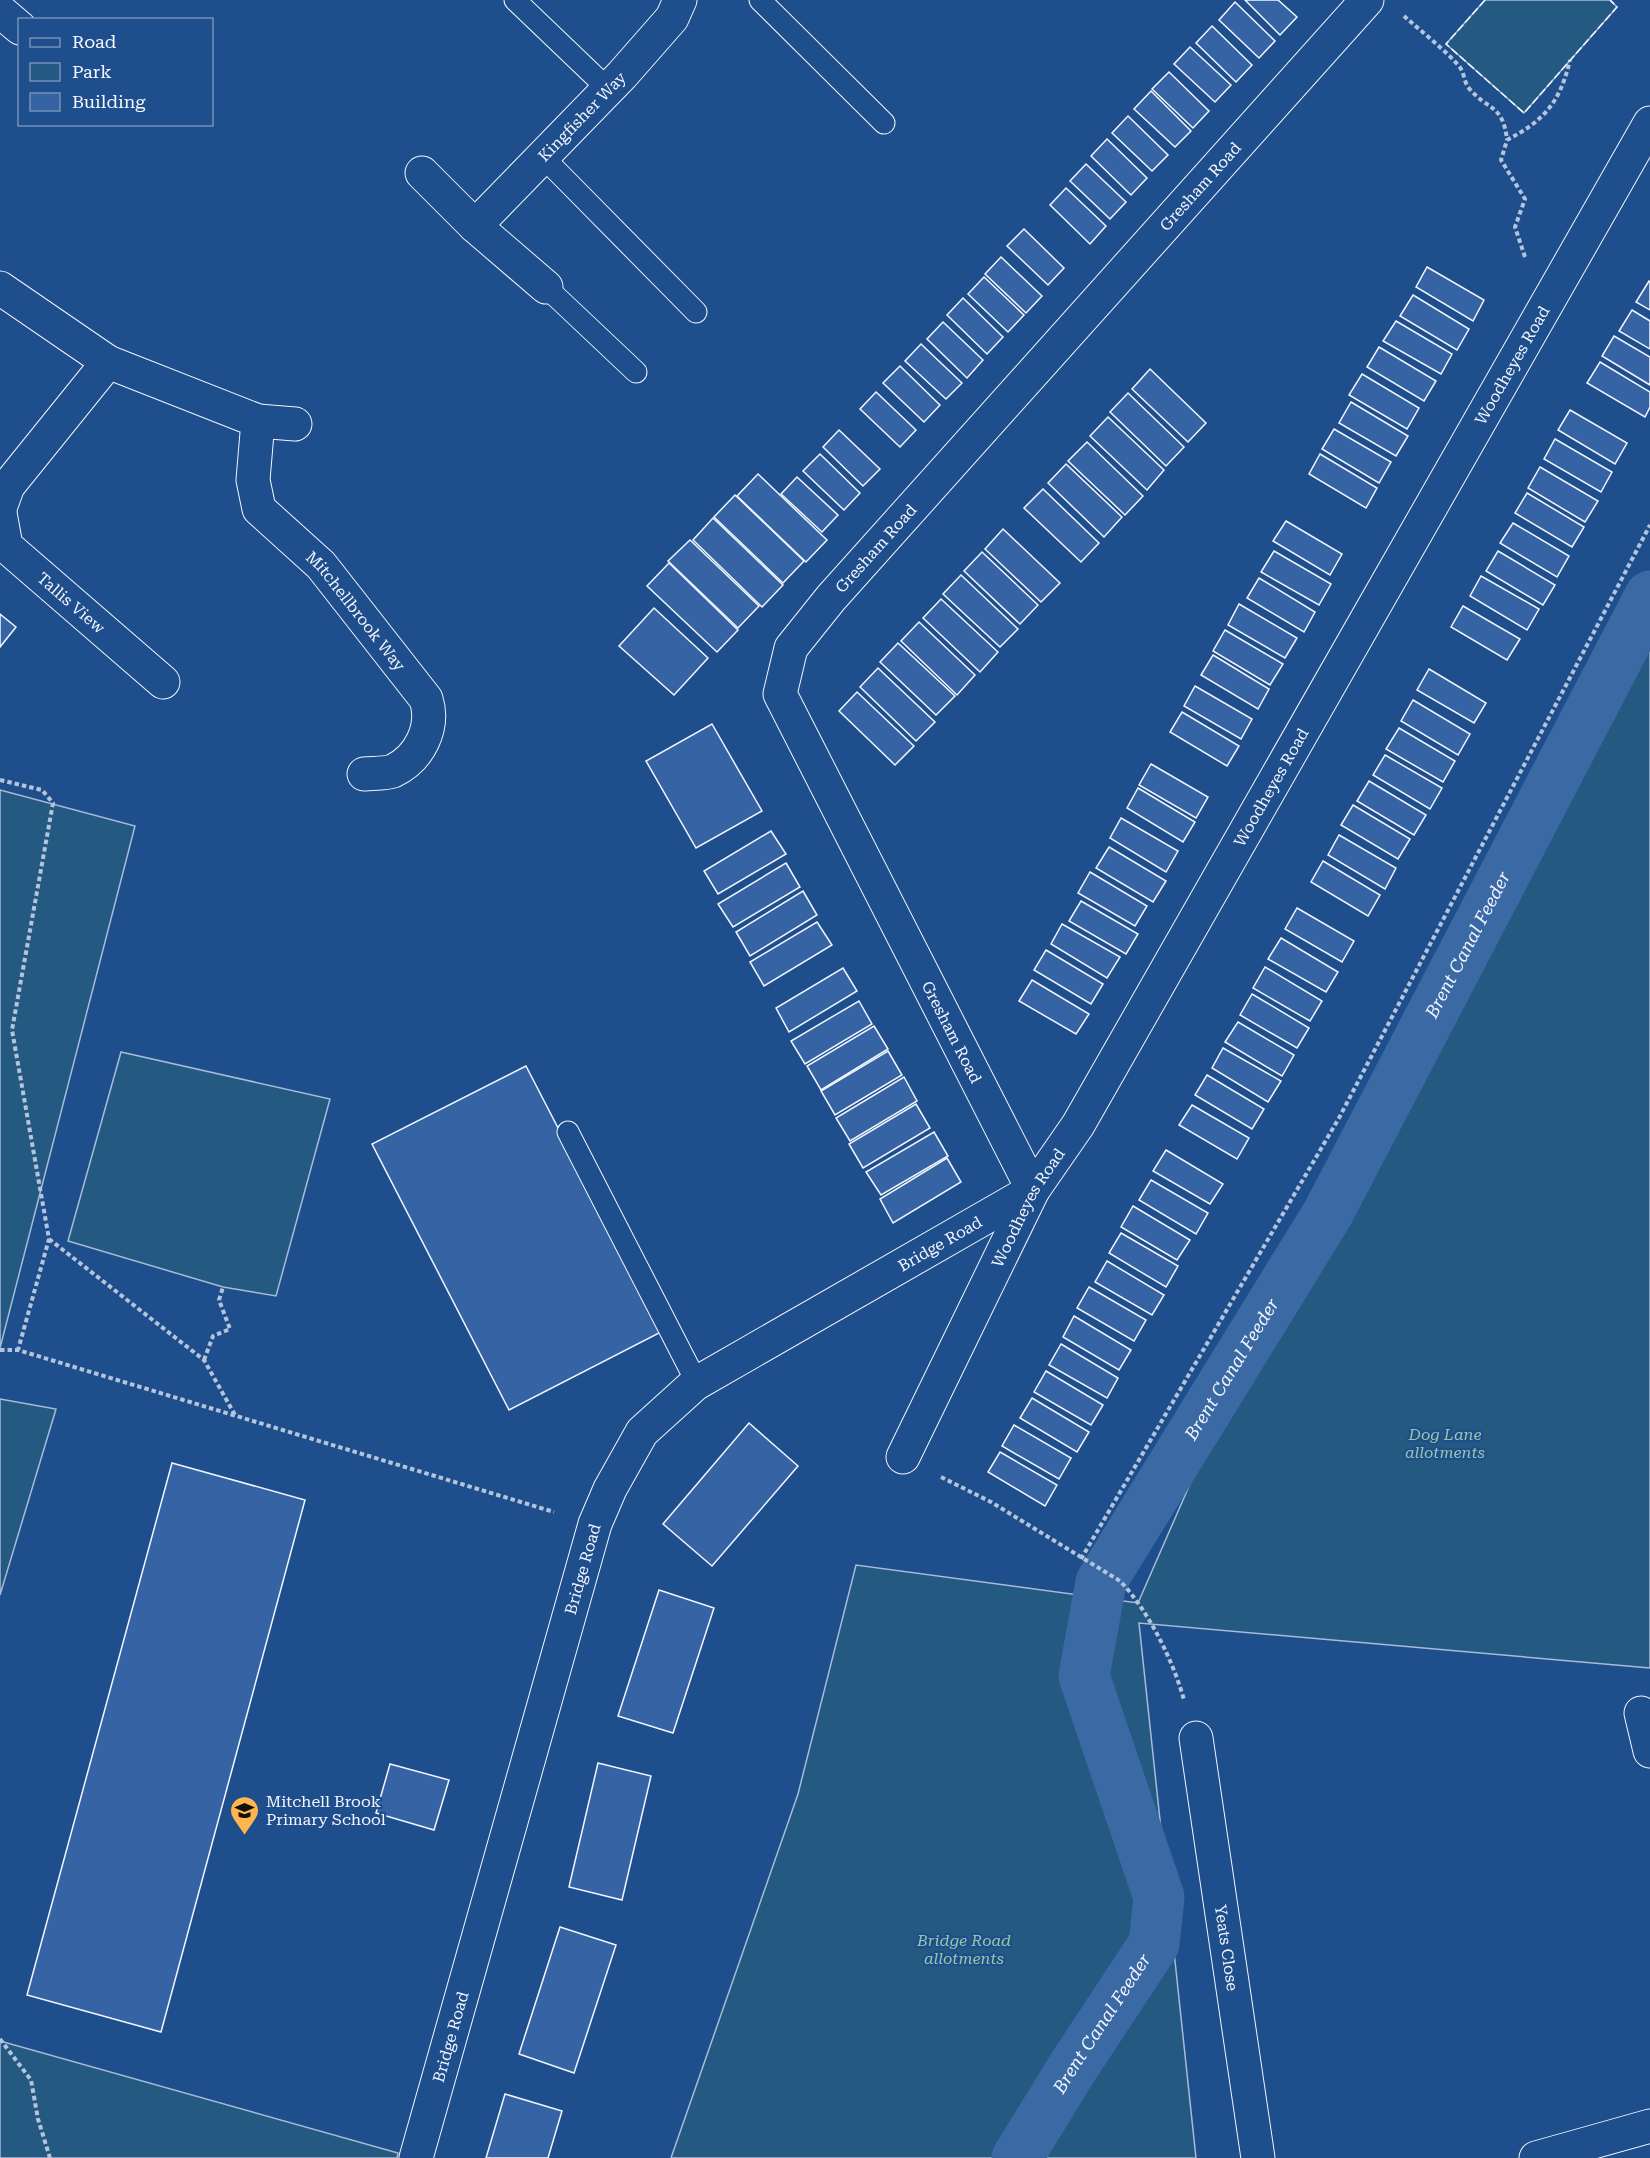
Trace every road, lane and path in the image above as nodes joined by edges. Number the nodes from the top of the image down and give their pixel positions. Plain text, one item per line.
1 (515, 0) edge
2 (680, 0) edge
3 (760, 0) edge
4 (1367, 0) edge
5 (0, 11) edge
6 (1403, 15) dead end
7 (18, 26) edge
8 (1570, 60) dead end
9 (608, 89) junction
10 (884, 123) dead end
11 (1650, 123) edge
12 (1507, 140) junction
13 (543, 157) junction
14 (422, 173) dead end
15 (475, 226) junction
16 (1559, 282) junction
17 (546, 287) joint
18 (0, 288) edge
19 (696, 312) dead end
20 (108, 362) junction
21 (636, 372) dead end
22 (258, 421) junction
23 (295, 424) dead end
24 (0, 508) edge
25 (0, 513) edge
26 (1650, 525) edge
27 (163, 682) dead end
28 (364, 774) dead end
29 (0, 780) edge
30 (568, 1132) dead end
31 (1033, 1190) junction
32 (49, 1239) junction
33 (224, 1287) dead end
34 (0, 1350) edge
35 (18, 1350) junction
36 (204, 1359) junction
37 (697, 1383) junction
38 (235, 1415) junction
39 (903, 1457) joint
40 (595, 1524) junction
41 (1081, 1559) junction
42 (1641, 1713) dead end
43 (1196, 1738) joint
44 (1650, 1750) edge
45 (0, 2039) edge
46 (1650, 2126) edge
47 (50, 2158) edge
48 (416, 2158) edge
49 (1258, 2158) edge
50 (1536, 2158) edge

1 - 9 lane
2 - 9 street, Kingfisher Way
3 - 10 lane
4 - 31 street, Gresham Road
5 - 7 street
6 - 12 path
8 - 12 path
9 - 13 street, Kingfisher Way
11 - 16 street, Woodheyes Road
12 - 16 path
13 - 15 street, Kingfisher Way
13 - 19 lane
14 - 15 street
15 - 17 street
16 - 31 street, Woodheyes Road
17 - 21 lane
18 - 20 street
20 - 22 street
20 - 24 street
22 - 23 street
22 - 28 street, Mitchellbrook Way
25 - 27 street, Tallis View
26 - 41 path
29 - 32 path
30 - 37 lane
31 - 37 street, Bridge Road
31 - 39 street, Woodheyes Road
32 - 35 path
32 - 36 path
33 - 36 path
34 - 35 path
35 - 38 path
36 - 38 path
37 - 40 street, Bridge Road
38 - 40 path
39 - 41 path
40 - 48 street, Bridge Road
41 - 43 path
42 - 44 street
43 - 49 street, Yeats Close
45 - 47 path
46 - 50 street

